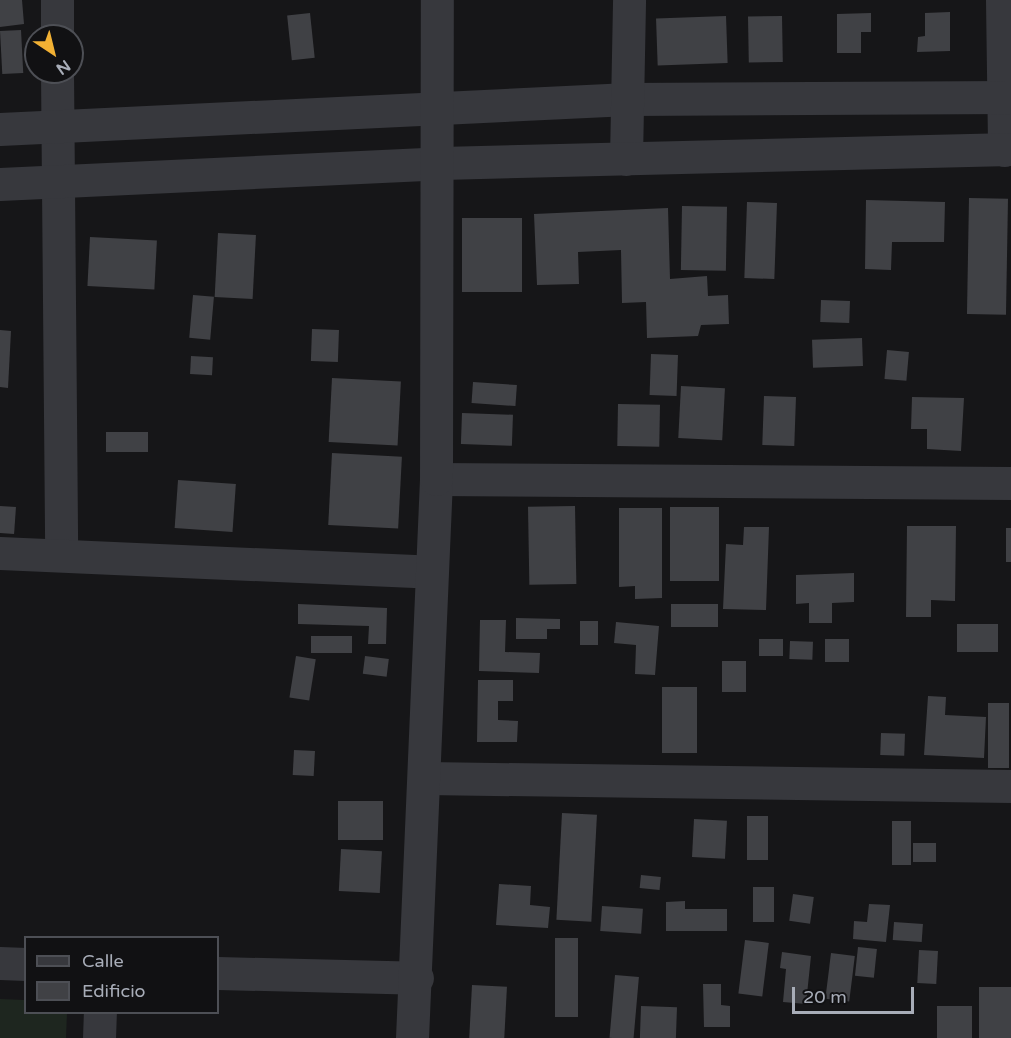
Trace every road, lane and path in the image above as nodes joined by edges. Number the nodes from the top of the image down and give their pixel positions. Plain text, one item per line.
1 (57, 0) edge
2 (437, 0) edge
3 (629, 0) edge
4 (1002, 0) edge
5 (57, 24) edge
6 (57, 84) edge
7 (1006, 97) edge
8 (628, 99) junction
9 (440, 109) junction
10 (58, 127) junction
11 (0, 129) edge
12 (1007, 149) edge
13 (627, 159) junction
14 (441, 163) junction
15 (58, 182) junction
16 (0, 184) edge
17 (436, 479) junction
18 (1011, 483) edge
19 (0, 553) edge
20 (62, 554) junction
21 (432, 572) junction
22 (426, 778) junction
23 (1011, 786) edge
24 (0, 963) edge
25 (24, 964) edge
26 (219, 973) edge
27 (417, 978) junction
28 (100, 1014) edge
29 (99, 1038) edge
30 (412, 1038) edge

1 - 5 street
2 - 9 street
3 - 8 street
4 - 7 street
6 - 10 street
7 - 8 street
7 - 12 street
8 - 9 street
8 - 13 street
9 - 10 street
9 - 14 street
10 - 11 street
10 - 15 street
12 - 13 street
13 - 14 street
14 - 15 street
14 - 17 street
15 - 16 street
15 - 20 street
17 - 18 street
17 - 21 street
19 - 20 street
20 - 21 street
21 - 22 street
22 - 23 street
22 - 27 street
24 - 25 street
26 - 27 street
27 - 30 street
28 - 29 street

